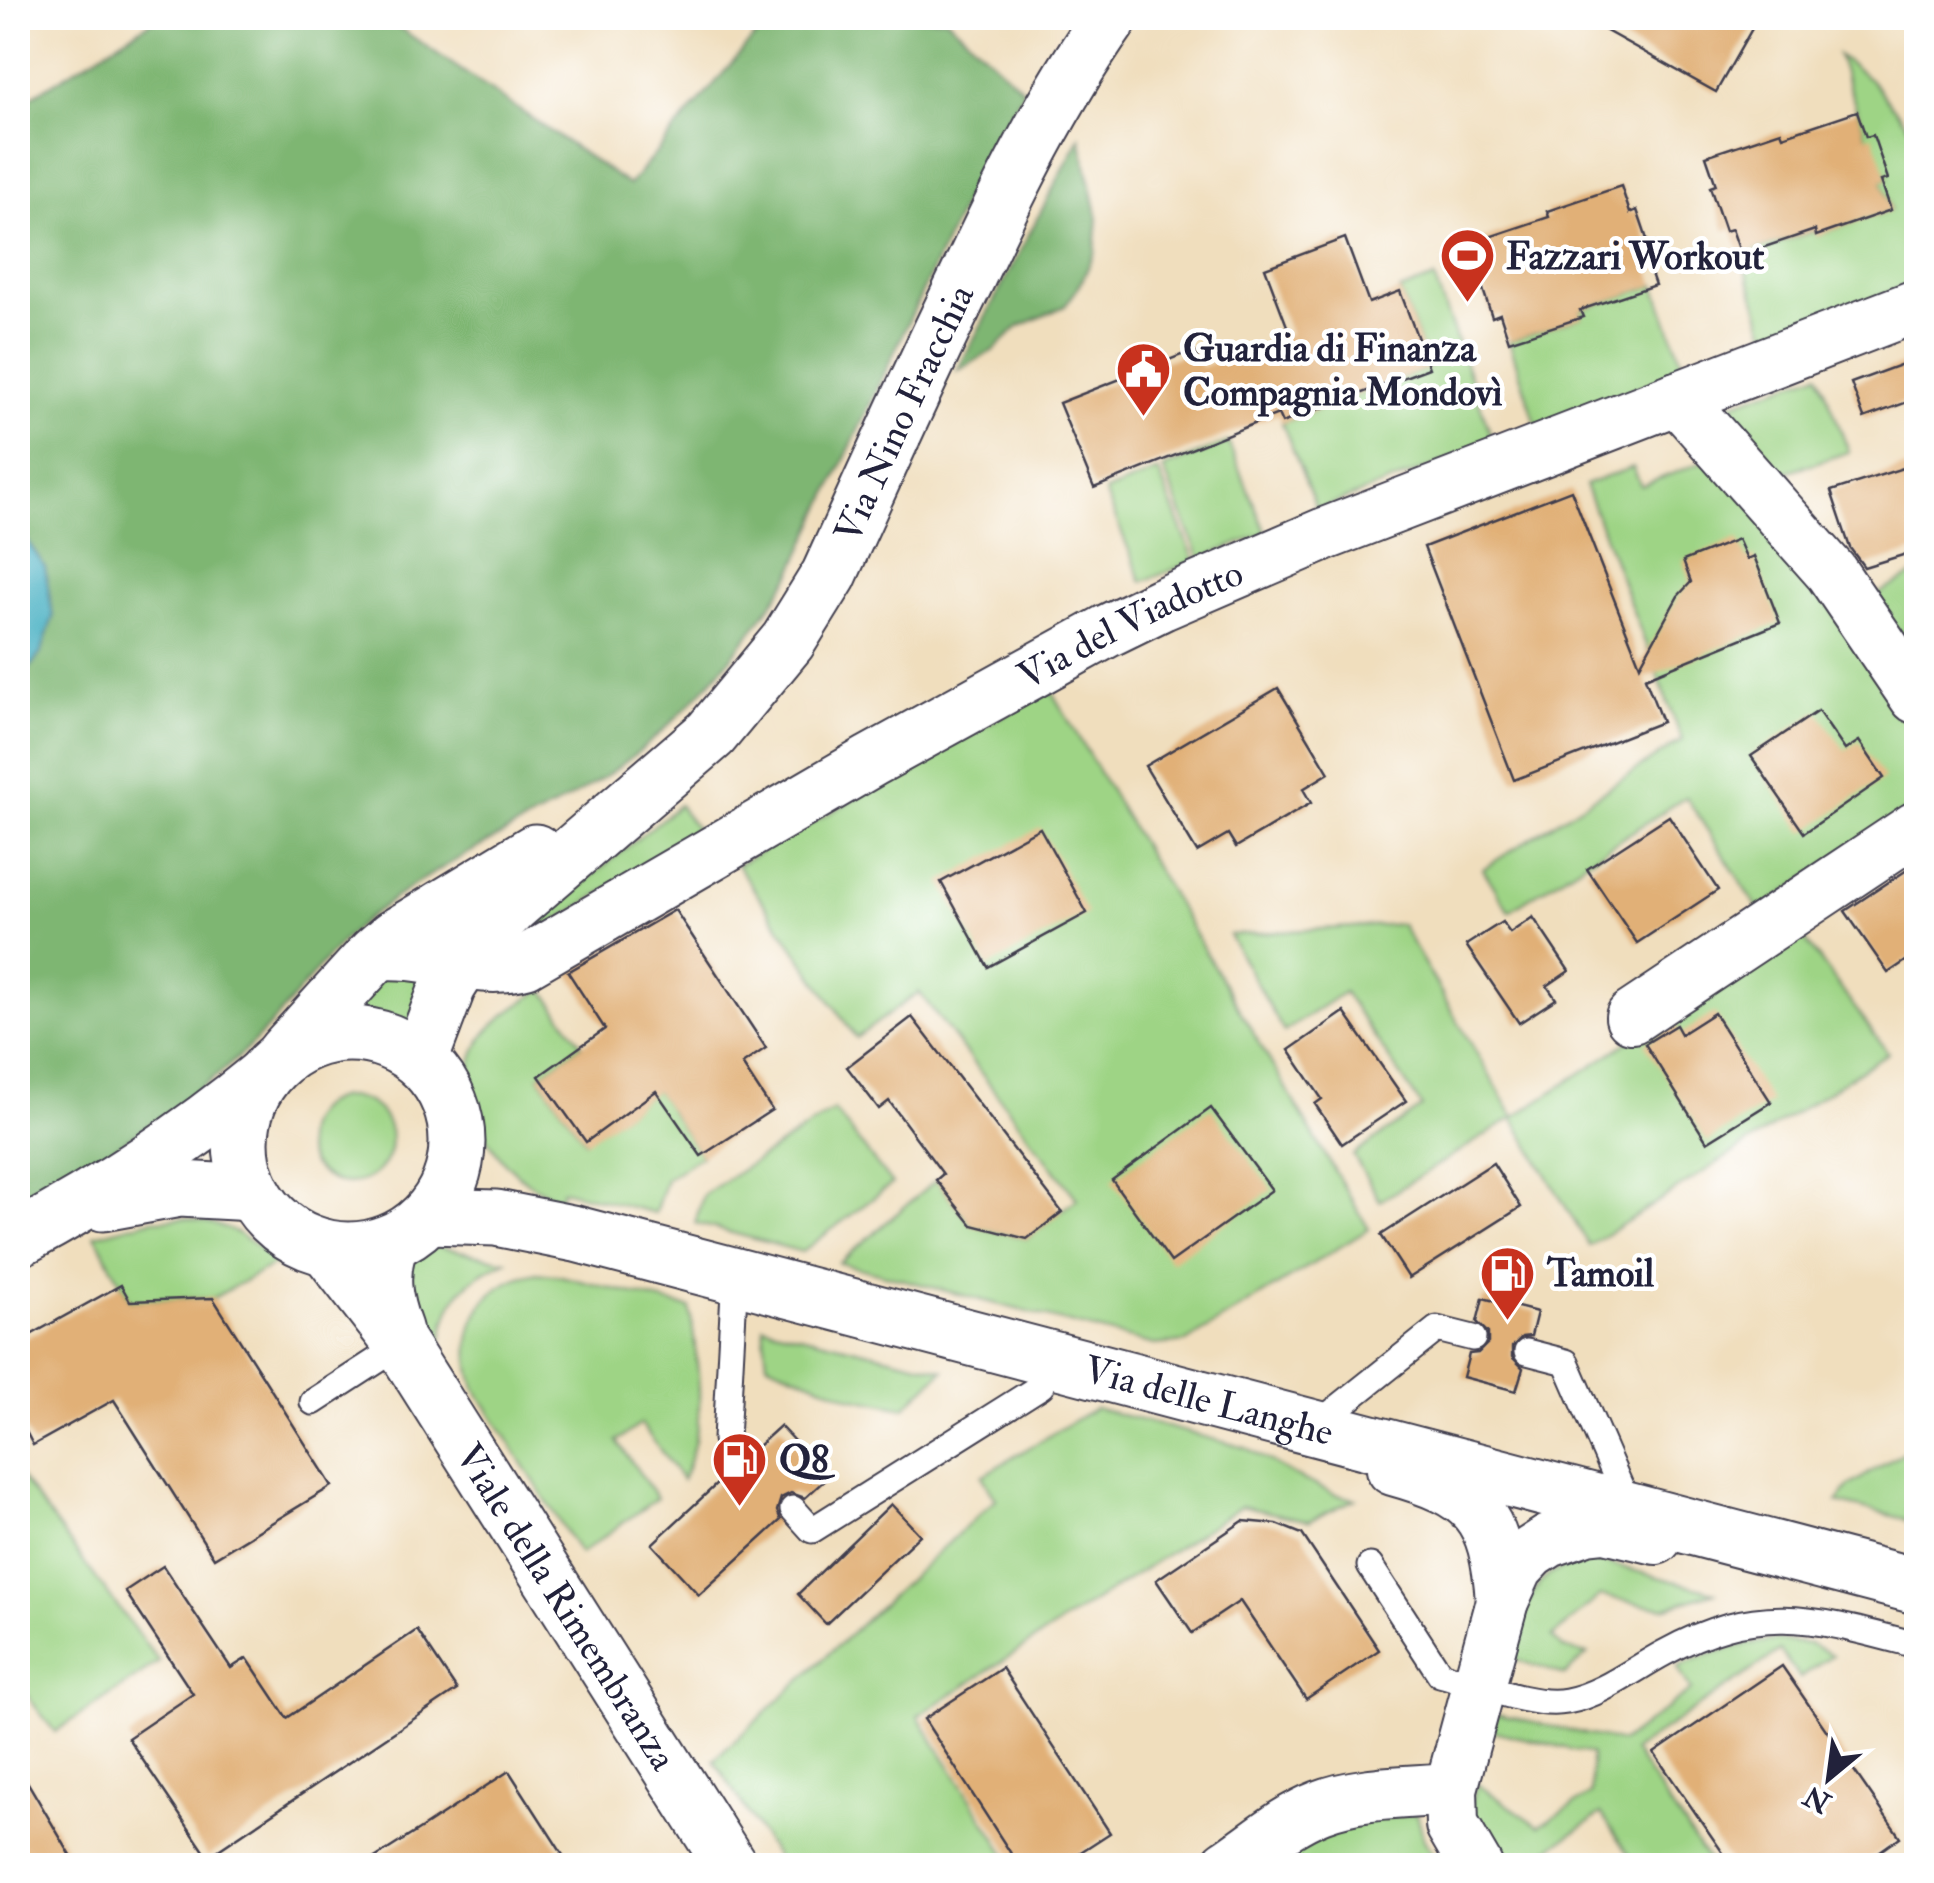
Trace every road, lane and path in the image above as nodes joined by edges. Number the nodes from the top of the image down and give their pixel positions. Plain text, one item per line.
1 (1110, 18) edge
2 (1916, 306) edge
3 (1676, 398) junction
4 (1916, 697) edge
5 (658, 779) junction
6 (1916, 828) edge
7 (375, 954) junction
8 (462, 962) junction
9 (1632, 1018) dead end
10 (420, 1060) junction
11 (272, 1067) junction
12 (456, 1156) junction
13 (254, 1192) junction
14 (66, 1213) junction
15 (411, 1229) junction
16 (576, 1234) junction
17 (18, 1239) edge
18 (324, 1246) junction
19 (736, 1274) junction
20 (1474, 1338) dead end
21 (401, 1345) junction
22 (1526, 1352) dead end
23 (1049, 1357) junction
24 (313, 1402) dead end
25 (1327, 1430) junction
26 (745, 1458) dead end
27 (792, 1509) dead end
28 (1630, 1509) junction
29 (1704, 1528) junction
30 (1916, 1562) edge
31 (1370, 1566) dead end
32 (1844, 1566) junction
33 (1916, 1586) edge
34 (1502, 1600) junction
35 (1916, 1645) edge
36 (1479, 1685) junction
37 (1451, 1789) junction
38 (732, 1866) edge
39 (1227, 1866) edge
40 (1476, 1866) edge

1 - 5 main road, Via Nino Fracchia
2 - 3 street, Via del Viadotto
3 - 4 street
3 - 8 street, Via del Viadotto
5 - 7 main road, Via Nino Fracchia
5 - 8 main road, Via Nino Fracchia
6 - 9 street
7 - 8 street, Via del Viadotto
7 - 11 main road, Via Nino Fracchia
8 - 10 main road, Via Nino Fracchia
10 - 11 main road
10 - 12 main road
11 - 13 main road, Via delle Langhe
11 - 14 main road
12 - 15 main road
12 - 16 main road, Via delle Langhe
13 - 14 main road
13 - 18 main road, Via delle Langhe
14 - 17 main road
15 - 16 main road, Via delle Langhe
15 - 18 main road, Via delle Langhe
15 - 21 street
16 - 19 main road, Via delle Langhe
18 - 21 street
19 - 23 main road, Via delle Langhe
19 - 26 lane
20 - 25 lane
21 - 24 lane
21 - 38 street, Viale della Rimembranza
22 - 28 lane
23 - 25 main road, Via delle Langhe
23 - 27 lane
25 - 28 main road, Via delle Langhe
25 - 34 street
28 - 29 main road, Via delle Langhe
29 - 32 main road, Via delle Langhe
29 - 34 street
30 - 32 street, Via delle Langhe
31 - 36 lane
32 - 33 main road, Via delle Langhe
34 - 36 street
35 - 36 lane
36 - 37 street
37 - 39 street
37 - 40 street

